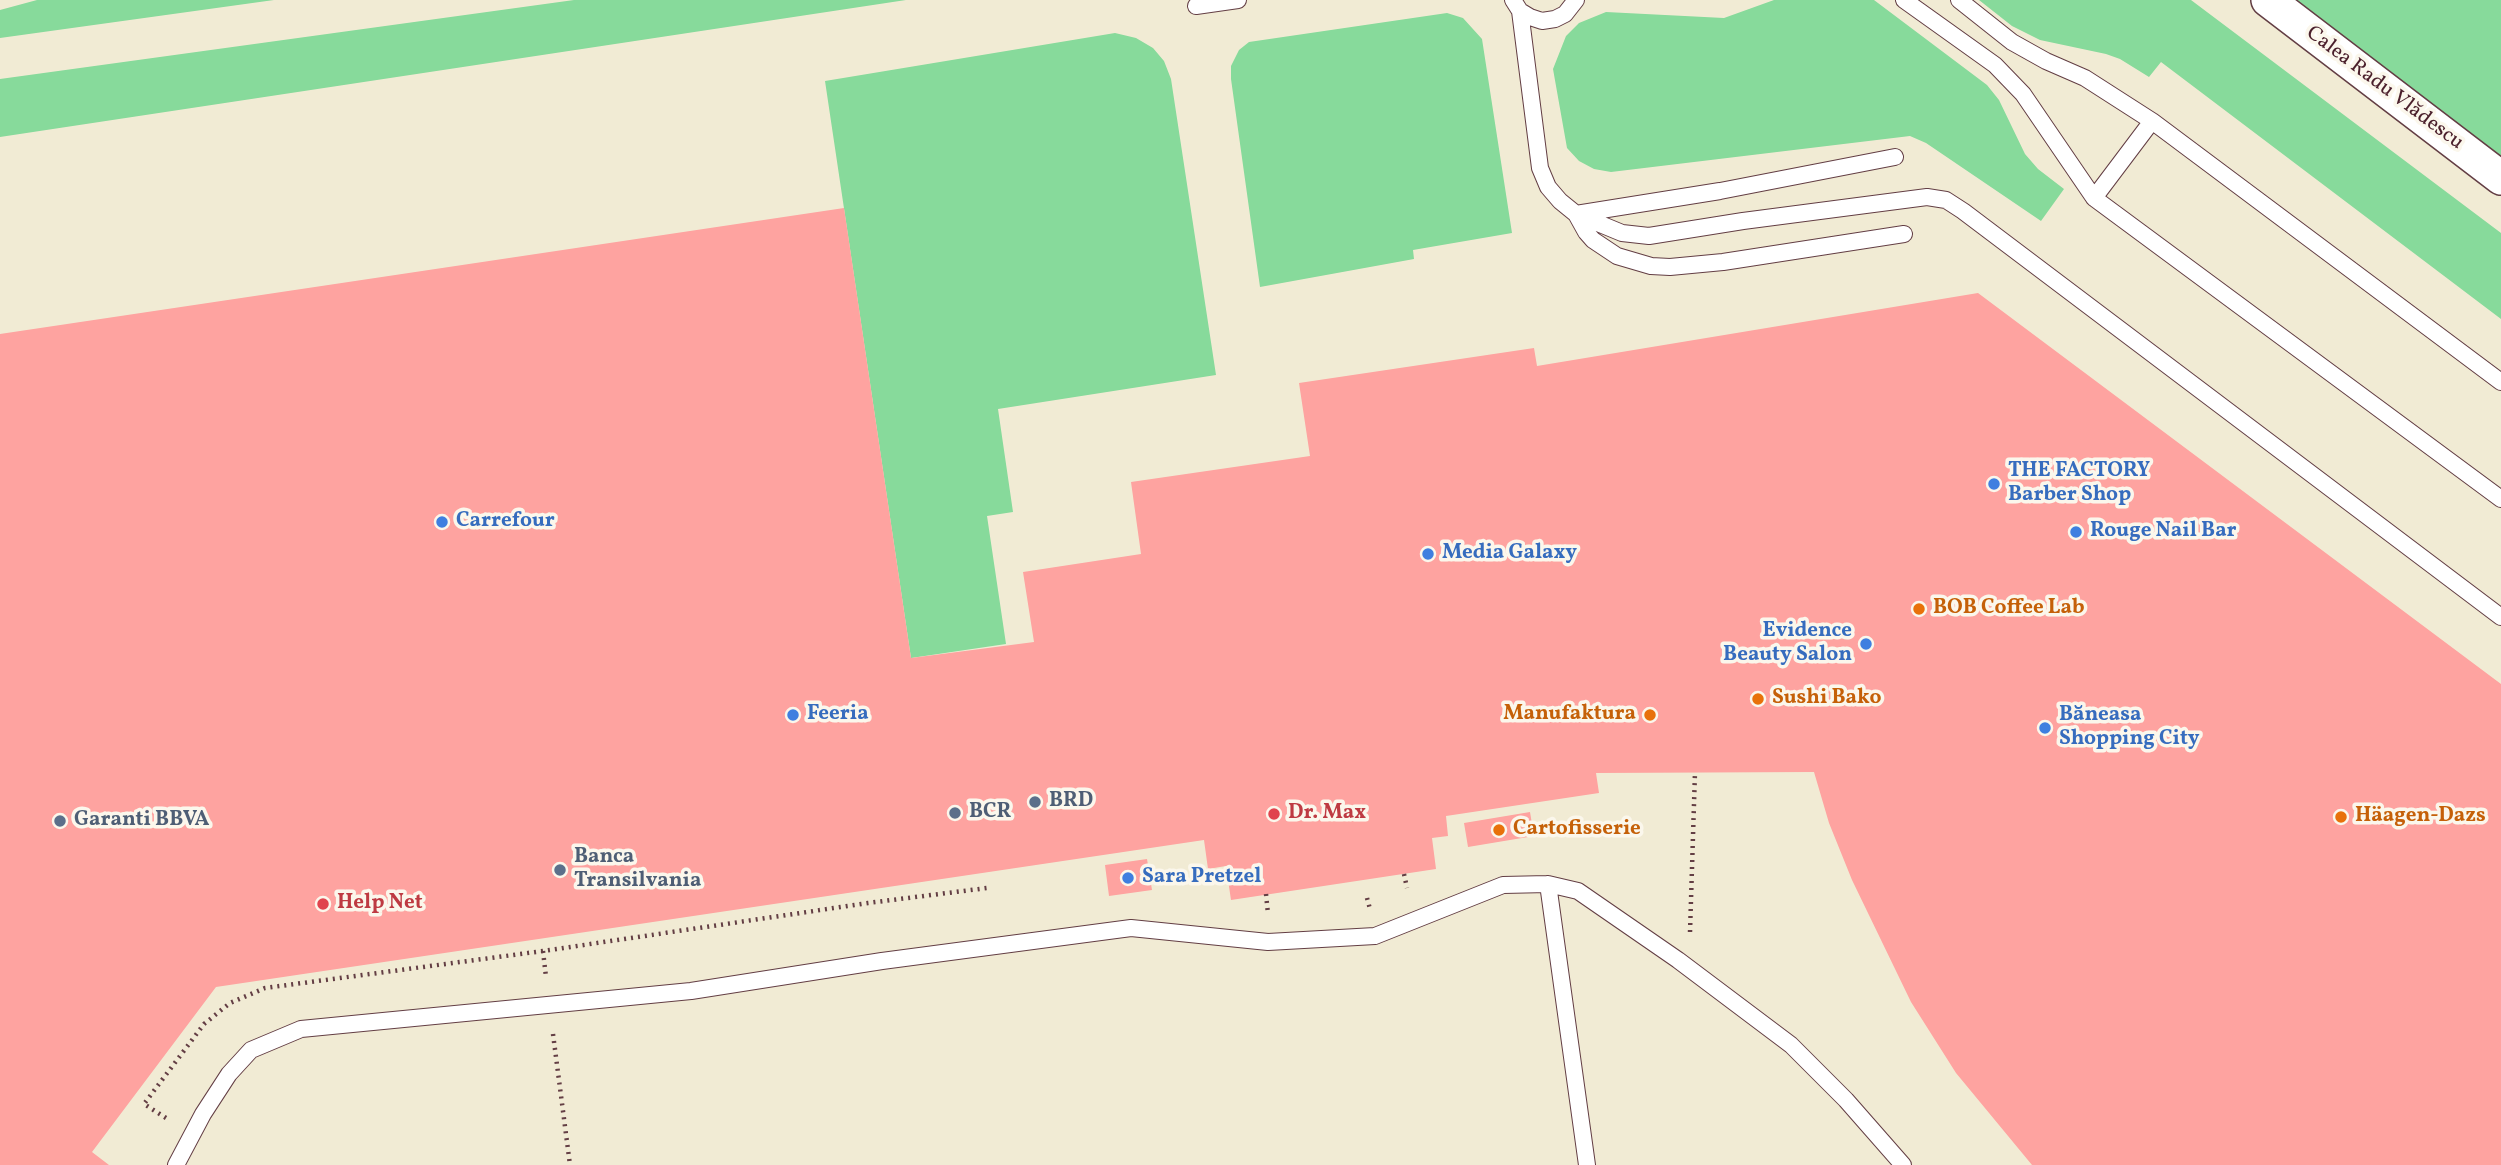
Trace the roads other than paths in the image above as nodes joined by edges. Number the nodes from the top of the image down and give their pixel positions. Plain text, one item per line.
1 (1238, 0) edge
2 (1576, 0) edge
3 (1904, 0) edge
4 (1959, 0) edge
5 (2268, 0) edge
6 (1516, 5) edge
7 (1196, 6) dead end
8 (2152, 121) junction
9 (1895, 157) dead end
10 (2501, 178) edge
11 (2094, 198) junction
12 (1576, 214) junction
13 (1904, 234) dead end
14 (2501, 382) edge
15 (2501, 499) edge
16 (2501, 617) edge
17 (1548, 884) junction
18 (176, 1165) edge
19 (1587, 1165) edge
20 (1903, 1165) edge

1 - 7 lane
2 - 6 lane
3 - 11 lane
4 - 8 lane
5 - 10 street, Calea Radu Vlădescu
6 - 12 lane
8 - 11 lane
8 - 14 lane
9 - 12 lane
11 - 15 lane
12 - 13 lane
12 - 16 lane
17 - 18 lane
17 - 19 lane
17 - 20 lane

